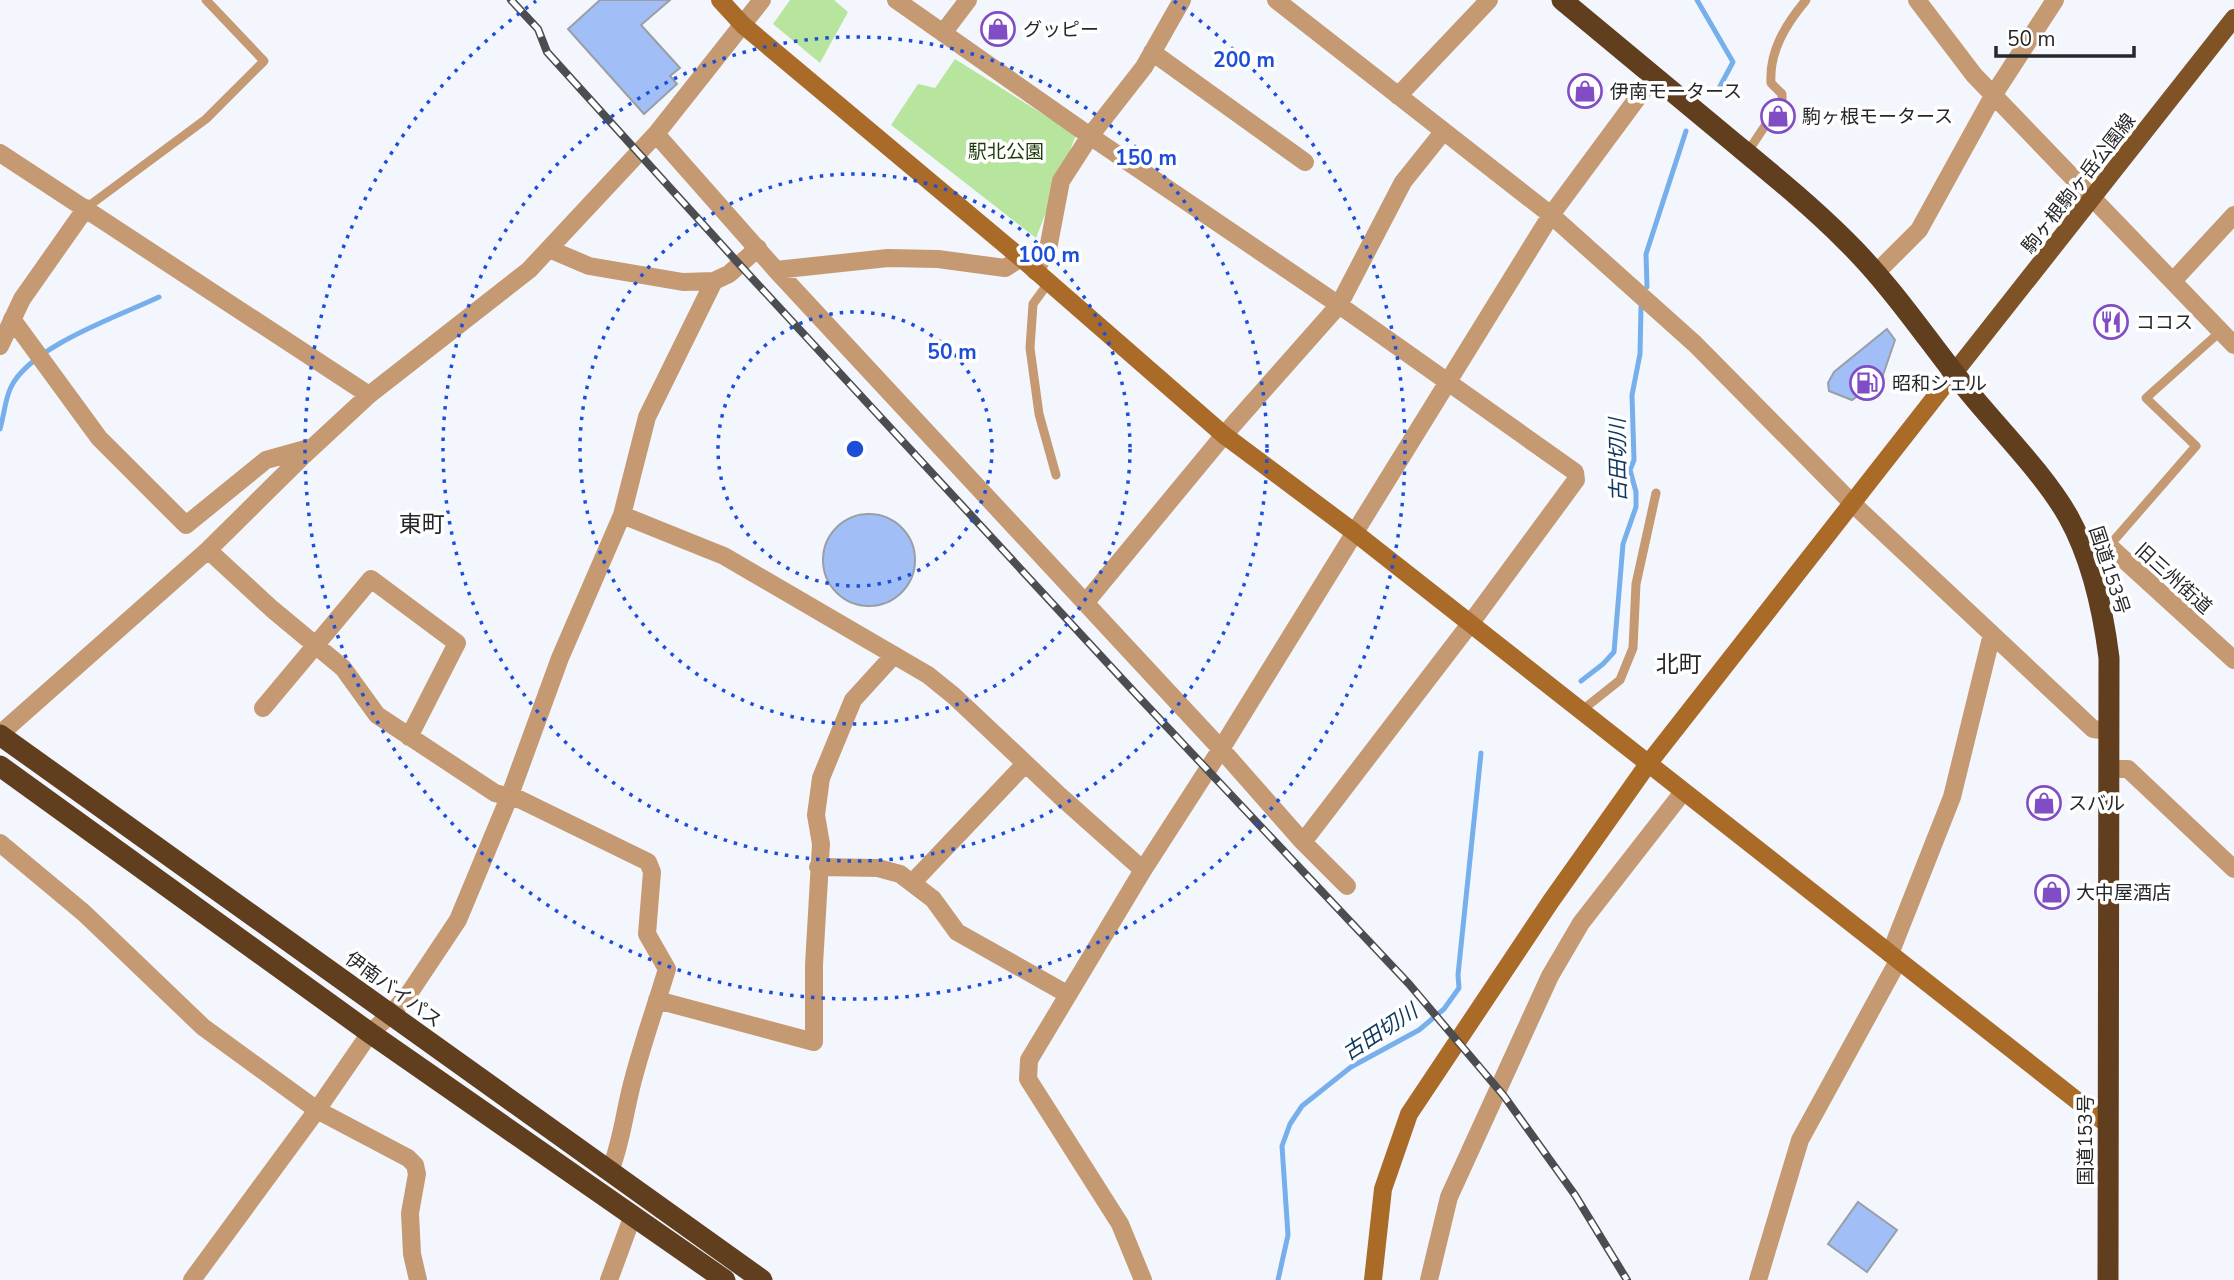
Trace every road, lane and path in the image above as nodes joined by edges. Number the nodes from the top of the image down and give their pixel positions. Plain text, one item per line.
1 (206, 0) edge
2 (720, 0) edge
3 (762, 0) edge
4 (896, 0) edge
5 (968, 0) edge
6 (1182, 0) edge
7 (1276, 0) edge
8 (1489, 0) edge
9 (1562, 0) edge
10 (1806, 0) edge
11 (1917, 0) edge
12 (2055, 0) edge
13 (2234, 18) edge
14 (743, 25) junction
15 (943, 33) junction
16 (1152, 52) junction
17 (1653, 77) junction
18 (1994, 93) junction
19 (1398, 96) junction
20 (1443, 132) junction
21 (656, 134) junction
22 (1090, 136) junction
23 (0, 153) edge
24 (1747, 154) junction
25 (1305, 162) dead end
26 (2094, 199) junction
27 (86, 208) junction
28 (1551, 215) junction
29 (2234, 215) edge
30 (758, 247) junction
31 (549, 249) junction
32 (1021, 258) junction
33 (776, 270) junction
34 (1876, 273) junction
35 (1042, 276) junction
36 (714, 281) junction
37 (2173, 281) junction
38 (1339, 305) junction
39 (12, 319) junction
40 (2221, 331) junction
41 (2234, 345) edge
42 (0, 346) edge
43 (1954, 373) junction
44 (1447, 383) junction
45 (369, 395) junction
46 (1224, 435) junction
47 (312, 447) junction
48 (1056, 475) dead end
49 (1656, 493) dead end
50 (1853, 504) junction
51 (622, 515) junction
52 (1354, 532) junction
53 (2080, 541) junction
54 (2109, 546) junction
55 (208, 550) junction
56 (1086, 602) junction
57 (1470, 624) junction
58 (1992, 634) junction
59 (316, 645) junction
60 (894, 655) junction
61 (2234, 660) edge
62 (262, 708) dead end
63 (1581, 711) junction
64 (2109, 731) junction
65 (0, 735) edge
66 (409, 737) junction
67 (1222, 749) junction
68 (1025, 764) junction
69 (1648, 764) junction
70 (0, 766) edge
71 (2110, 769) junction
72 (1683, 792) junction
73 (510, 795) junction
74 (1303, 842) junction
75 (0, 843) edge
76 (818, 867) junction
77 (2234, 869) edge
78 (1143, 870) junction
79 (912, 883) junction
80 (1347, 886) dead end
81 (1894, 958) junction
82 (1067, 994) junction
83 (657, 1000) junction
84 (391, 1014) junction
85 (370, 1032) junction
86 (317, 1111) junction
87 (2108, 1125) junction
88 (610, 1171) junction
89 (633, 1215) junction
90 (191, 1280) edge
91 (418, 1280) edge
92 (609, 1280) edge
93 (725, 1280) edge
94 (762, 1280) edge
95 (1143, 1280) edge
96 (1373, 1280) edge
97 (1429, 1280) edge
98 (1758, 1280) edge
99 (2108, 1280) edge

1 - 27 lane
2 - 14 street
3 - 14 street
4 - 15 street
5 - 15 street
6 - 16 street
7 - 19 street
8 - 19 street
9 - 17 highway, 国道153号
10 - 24 lane
11 - 18 street
12 - 18 street
13 - 26 main road, 駒ヶ根駒ヶ岳公園線
14 - 21 street
14 - 32 street
15 - 22 street
16 - 22 street
16 - 25 street
17 - 24 highway, 国道153号
17 - 28 street
18 - 26 street
18 - 34 street
19 - 20 street
20 - 28 street
20 - 38 street
21 - 30 street
21 - 31 street
22 - 35 street
22 - 38 street
23 - 27 street
24 - 34 highway, 国道153号
26 - 37 street
26 - 43 main road, 駒ヶ根駒ヶ岳公園線
27 - 39 street
27 - 45 street
28 - 44 street
28 - 50 street
29 - 37 street
30 - 33 street
30 - 36 street
31 - 36 street
31 - 45 street
32 - 33 street
32 - 35 street
33 - 56 street
34 - 43 highway, 国道153号
35 - 46 street
35 - 48 lane
36 - 51 street
37 - 40 street
38 - 44 street
38 - 46 street
39 - 42 street
39 - 47 street
40 - 41 street
40 - 54 lane
43 - 50 street
43 - 53 highway, 国道153号
44 - 52 street
44 - 57 street
45 - 47 street
46 - 52 street
46 - 56 street
47 - 55 street
49 - 63 lane
50 - 58 street
50 - 69 street
51 - 60 street
51 - 73 street
52 - 57 street
52 - 67 street
53 - 54 street, 旧三州街道
53 - 64 highway, 国道153号
54 - 61 street, 旧三州街道
55 - 59 street
55 - 65 street
56 - 67 street
57 - 63 street
57 - 74 street
58 - 64 street
58 - 81 street
59 - 62 street
59 - 66 street
59 - 66 street
60 - 68 street
60 - 76 street
63 - 69 street
64 - 71 highway, 国道153号
65 - 84 highway, 伊南バイパス
66 - 73 street
67 - 74 street
67 - 78 street
68 - 78 street
68 - 79 street
69 - 72 street
69 - 96 street
70 - 85 highway
71 - 77 street
71 - 87 highway, 国道153号
72 - 81 street
72 - 97 street
73 - 83 street
73 - 84 street
74 - 80 street
75 - 86 street
76 - 79 street
76 - 83 street
78 - 82 street
79 - 82 street
81 - 87 street
81 - 98 street
82 - 95 street
83 - 88 street
84 - 85 street
84 - 88 highway, 伊南バイパス
85 - 86 street
85 - 89 highway
86 - 90 street
86 - 91 street
87 - 99 highway, 国道153号
88 - 94 highway, 伊南バイパス
89 - 92 street
89 - 93 highway

